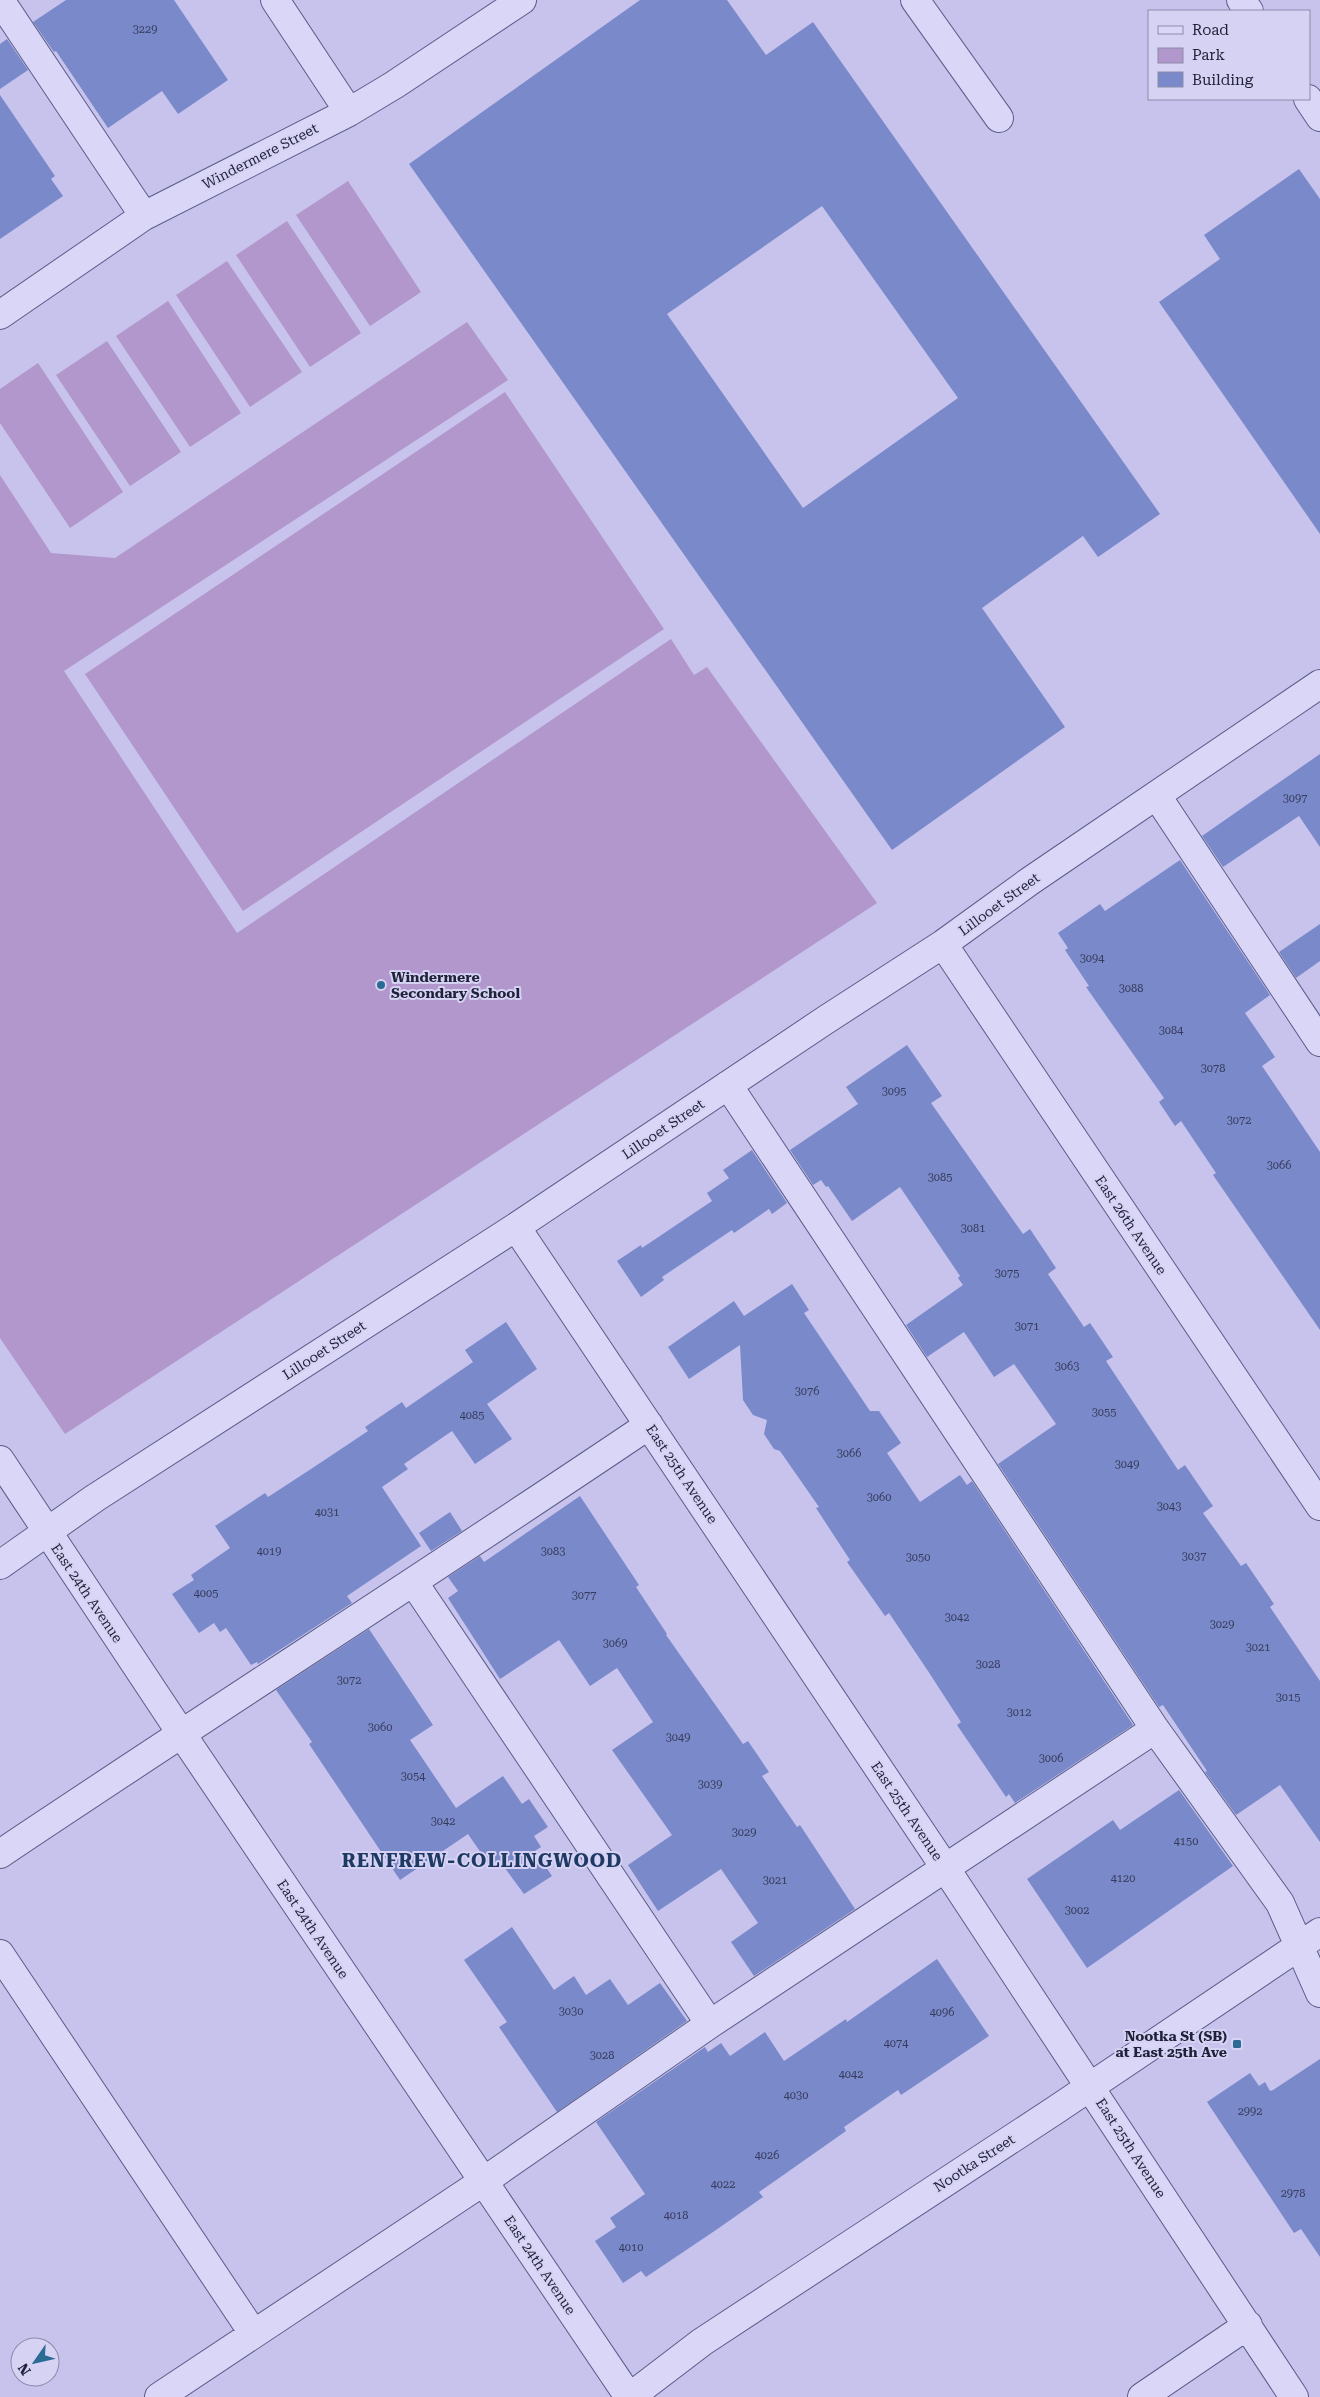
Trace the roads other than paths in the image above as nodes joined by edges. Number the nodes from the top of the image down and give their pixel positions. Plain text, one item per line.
1 (0, 0) edge
2 (275, 0) edge
3 (522, 0) edge
4 (915, 0) edge
5 (1309, 100) edge
6 (349, 112) junction
7 (1320, 117) edge
8 (999, 118) dead end
9 (144, 216) junction
10 (0, 315) edge
11 (1320, 684) edge
12 (1157, 796) junction
13 (943, 944) junction
14 (1320, 1042) edge
15 (728, 1085) junction
16 (516, 1227) junction
17 (649, 1425) junction
18 (0, 1460) edge
19 (1320, 1506) edge
20 (46, 1532) junction
21 (0, 1565) edge
22 (414, 1582) junction
23 (1155, 1729) junction
24 (181, 1733) junction
25 (0, 1854) edge
26 (946, 1869) junction
27 (1309, 1939) edge
28 (0, 1954) edge
29 (1320, 1993) edge
30 (710, 2024) junction
31 (1090, 2086) junction
32 (484, 2181) junction
33 (1248, 2325) junction
34 (253, 2333) junction
35 (160, 2397) edge
36 (629, 2397) edge
37 (1142, 2397) edge
38 (1294, 2397) edge

1 - 9 street
2 - 6 street
3 - 6 street, Windermere Street
4 - 8 street
5 - 7 street
6 - 9 street, Windermere Street
9 - 10 street, Windermere Street
11 - 12 street, Lillooet Street
12 - 13 street, Lillooet Street
12 - 14 street
13 - 15 street, Lillooet Street
13 - 19 street, East 26th Avenue
15 - 16 street, Lillooet Street
15 - 23 street
16 - 17 street, East 25th Avenue
16 - 20 street, Lillooet Street
17 - 22 street
17 - 26 street, East 25th Avenue
18 - 20 street, East 24th Avenue
20 - 21 street, Lillooet Street
20 - 24 street, East 24th Avenue
22 - 24 street
22 - 30 street
23 - 26 street
23 - 27 street
24 - 25 street
24 - 32 street, East 24th Avenue
26 - 30 street
26 - 31 street, East 25th Avenue
27 - 29 street
27 - 31 street, Nootka Street
28 - 34 street
30 - 32 street
31 - 33 street, East 25th Avenue
31 - 36 street, Nootka Street
32 - 34 street
32 - 36 street, East 24th Avenue
33 - 37 street
33 - 38 street, East 25th Avenue
34 - 35 street

